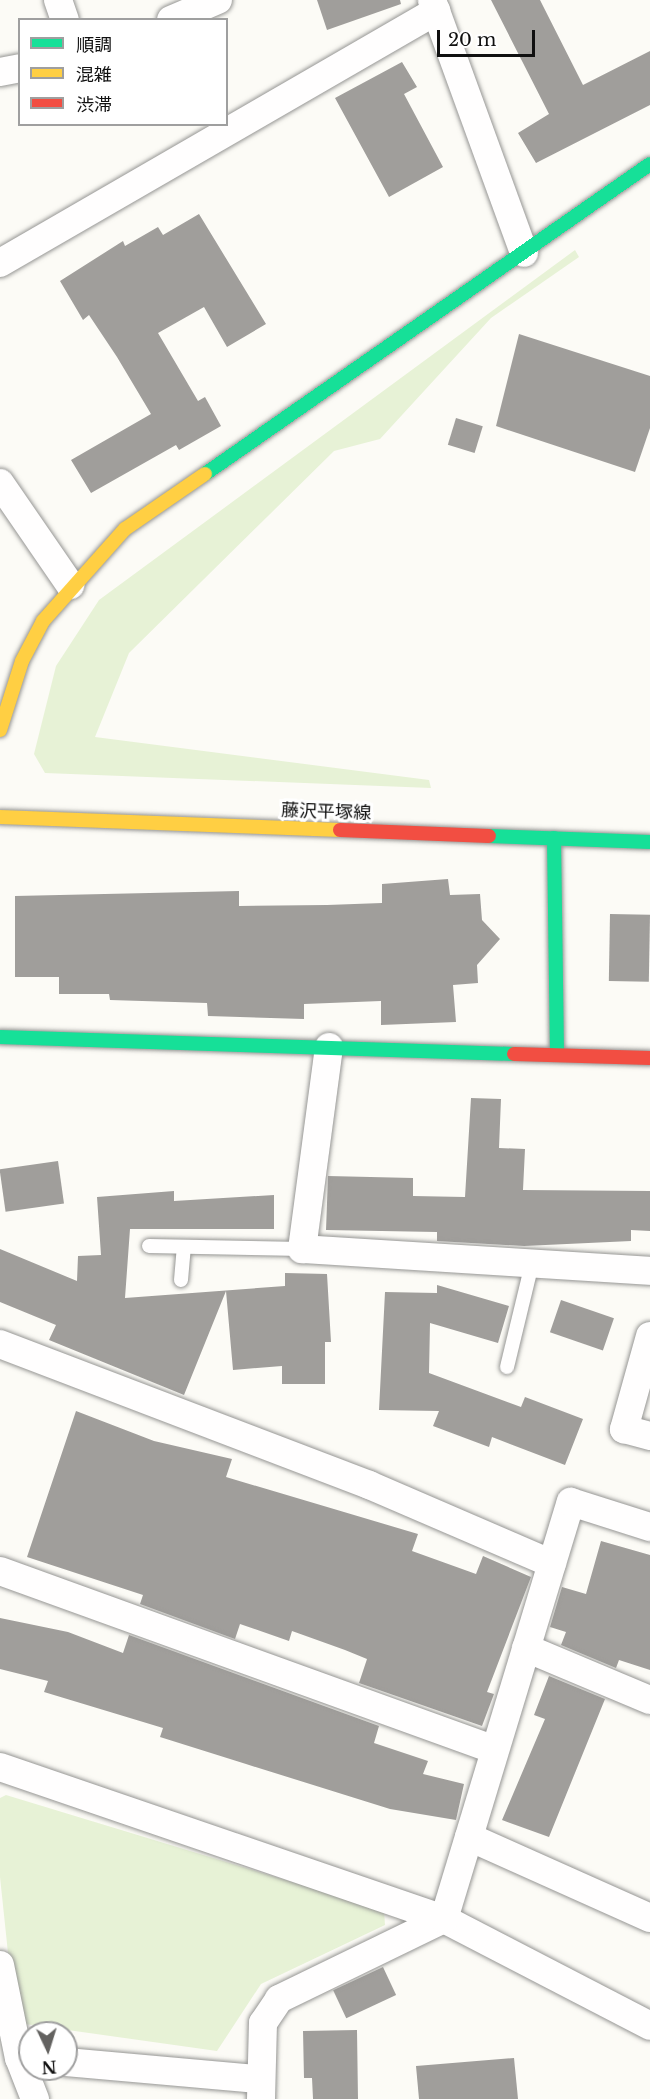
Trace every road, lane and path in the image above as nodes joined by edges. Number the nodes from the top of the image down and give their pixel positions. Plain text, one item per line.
1 (58, 0) edge
2 (218, 0) edge
3 (434, 6) edge
4 (64, 18) edge
5 (176, 18) edge
6 (18, 68) edge
7 (0, 72) edge
8 (650, 164) edge
9 (524, 253) junction
10 (0, 263) edge
11 (0, 483) edge
12 (70, 585) junction
13 (0, 730) edge
14 (0, 817) edge
15 (554, 838) junction
16 (650, 842) edge
17 (0, 1037) edge
18 (329, 1047) junction
19 (557, 1052) junction
20 (650, 1058) edge
21 (149, 1246) dead end
22 (184, 1247) junction
23 (302, 1249) junction
24 (531, 1264) junction
25 (650, 1271) edge
26 (181, 1280) dead end
27 (650, 1336) edge
28 (0, 1344) edge
29 (507, 1366) dead end
30 (650, 1436) edge
31 (650, 1527) edge
32 (552, 1564) junction
33 (0, 1571) edge
34 (526, 1648) junction
35 (650, 1700) edge
36 (495, 1750) junction
37 (0, 1767) edge
38 (469, 1837) junction
39 (650, 1918) edge
40 (444, 1919) junction
41 (0, 1965) edge
42 (650, 2026) edge
43 (18, 2032) edge
44 (78, 2064) edge
45 (31, 2081) edge
46 (260, 2089) edge
47 (35, 2099) edge

1 - 4 street
2 - 5 street
3 - 9 street
3 - 10 street
6 - 7 street
8 - 9 street
9 - 12 street
11 - 12 street
12 - 13 street
14 - 15 street, 藤沢平塚線
15 - 16 street, 藤沢平塚線
15 - 19 street
17 - 18 street
18 - 19 street
18 - 23 street
19 - 20 street
21 - 22 lane
22 - 23 lane
22 - 26 lane
23 - 24 street
24 - 25 street
24 - 29 lane
27 - 30 street
28 - 32 street
31 - 32 street
32 - 34 street
33 - 36 street
34 - 35 street
34 - 36 street
36 - 38 street
37 - 40 street
38 - 39 street
38 - 40 street
40 - 42 street
40 - 46 street
41 - 43 street
44 - 46 street
45 - 47 street

